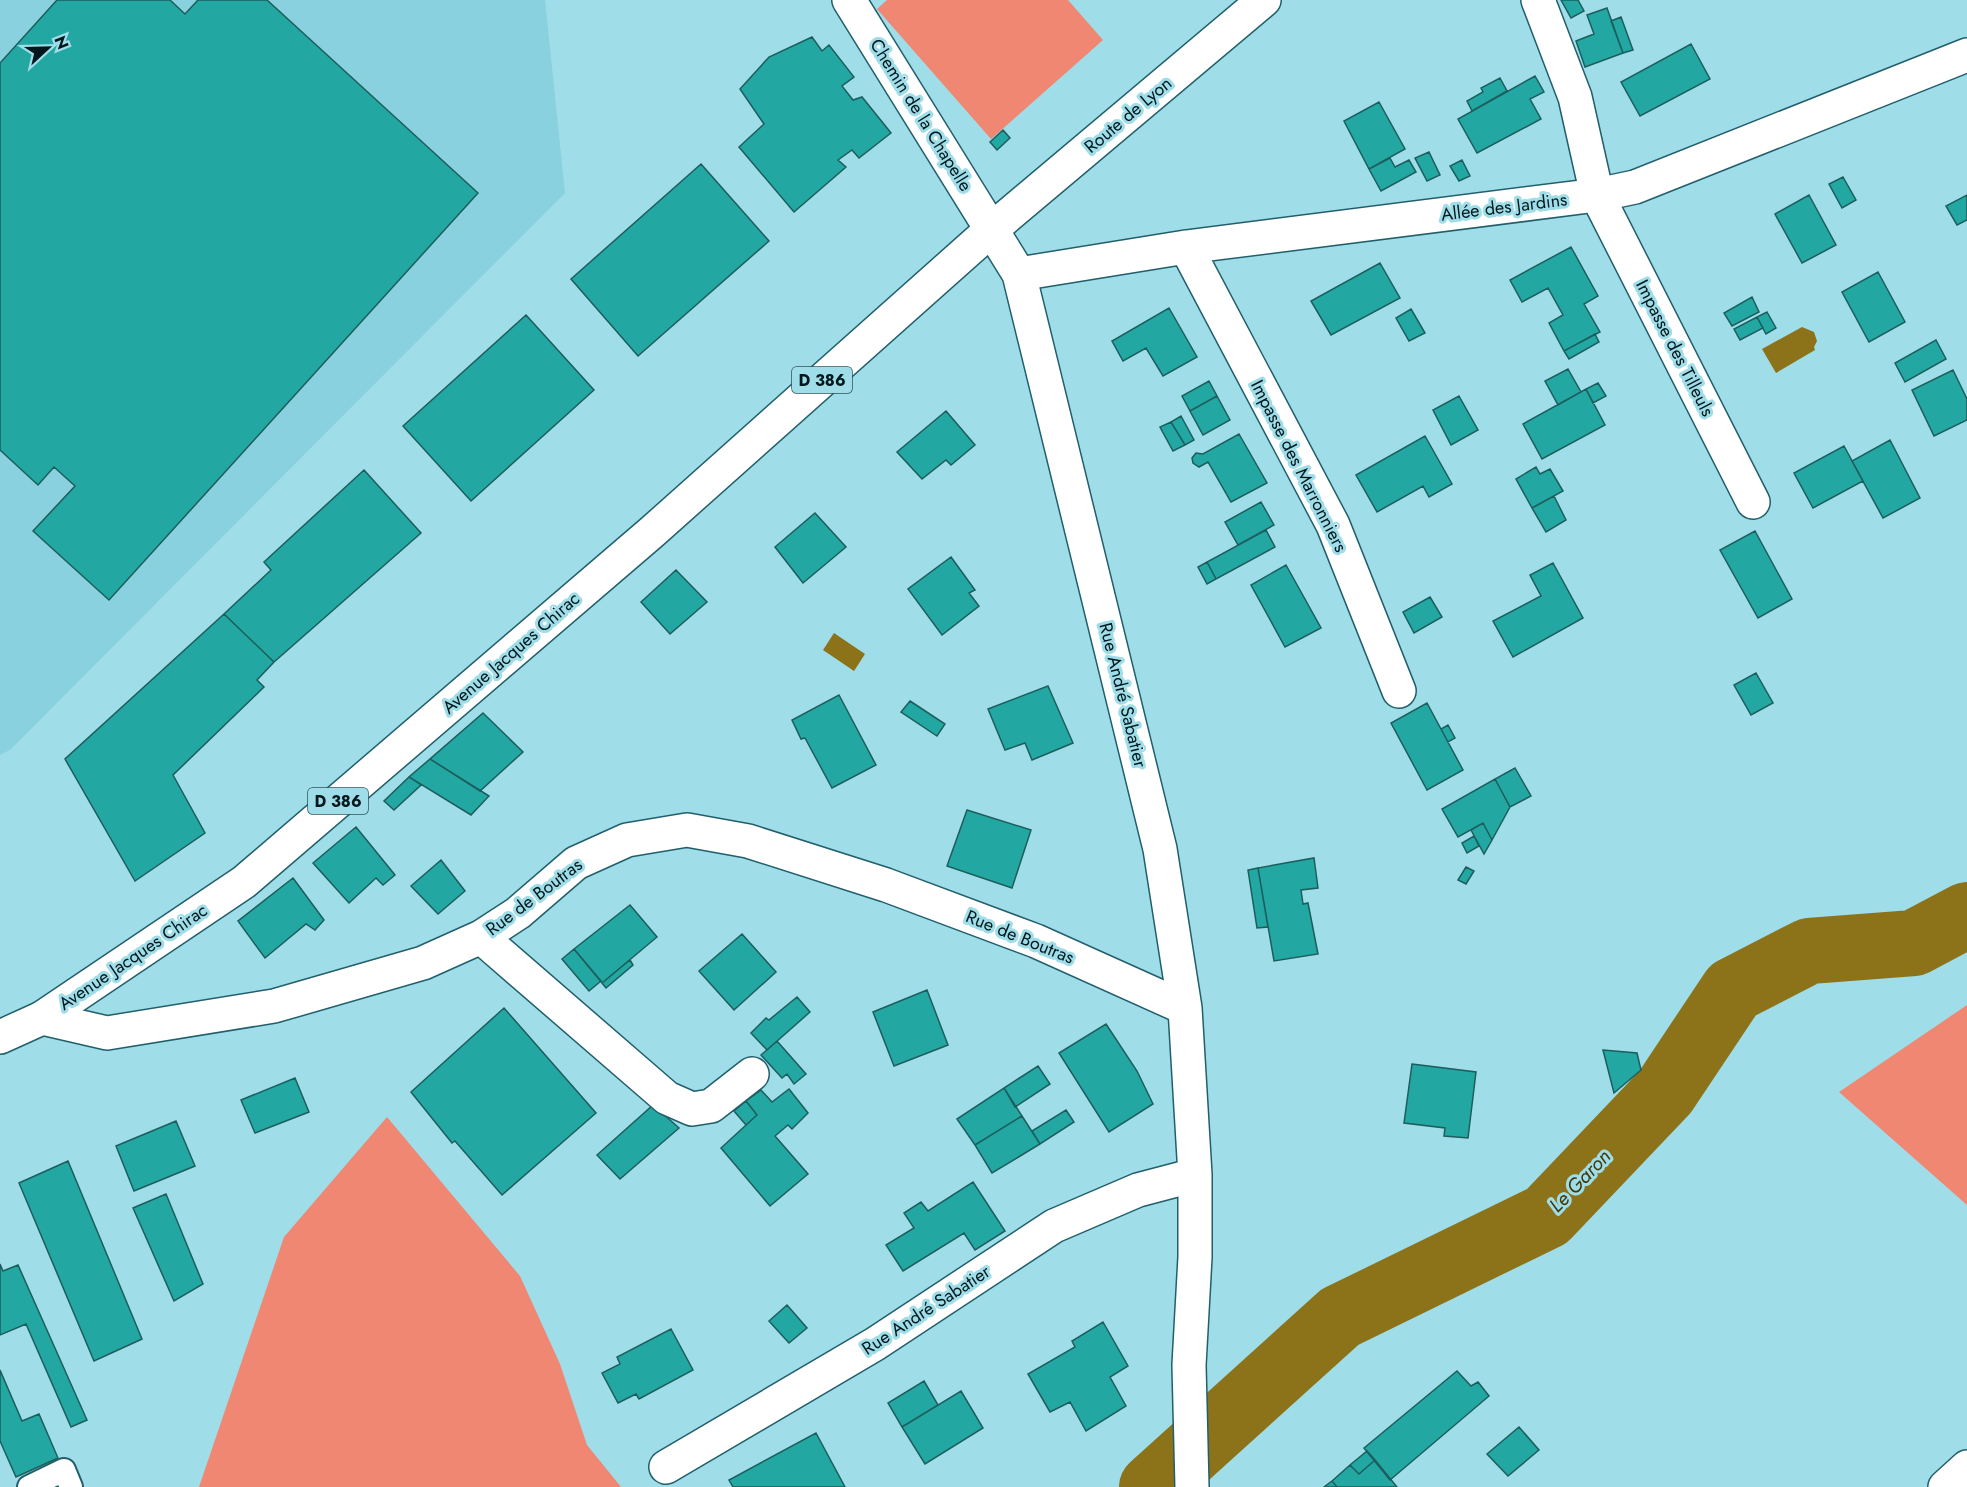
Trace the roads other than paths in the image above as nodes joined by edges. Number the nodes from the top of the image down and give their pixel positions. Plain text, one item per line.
1 (849, 0) edge
2 (1264, 0) edge
3 (1538, 0) edge
4 (1967, 55) edge
5 (1597, 195) junction
6 (992, 229) junction
7 (1186, 247) junction
8 (1019, 273) junction
9 (1753, 502) dead end
10 (1399, 691) dead end
11 (481, 937) junction
12 (1185, 1008) junction
13 (42, 1018) junction
14 (0, 1037) edge
15 (752, 1074) dead end
16 (1195, 1175) junction
17 (666, 1467) dead end
18 (29, 1487) edge
19 (71, 1487) edge
20 (1192, 1487) edge

1 - 6 street, Chemin de la Chapelle
2 - 6 street, Route de Lyon / D 386
3 - 5 street, Impasse des Tilleuls
4 - 5 street, Allée des Jardins
5 - 7 street, Allée des Jardins
5 - 9 street, Impasse des Tilleuls
6 - 8 street, Rue André Sabatier
6 - 13 street, Avenue Jacques Chirac / D 386
7 - 8 street, Allée des Jardins
7 - 10 street, Impasse des Marronniers
8 - 12 street, Rue André Sabatier
11 - 12 street, Rue de Boutras
11 - 13 street, Rue de Boutras
11 - 15 street
12 - 16 street, Rue André Sabatier
13 - 14 street, Avenue Jacques Chirac / D 386
16 - 17 street, Rue André Sabatier
16 - 20 street, Rue André Sabatier
18 - 19 lane

